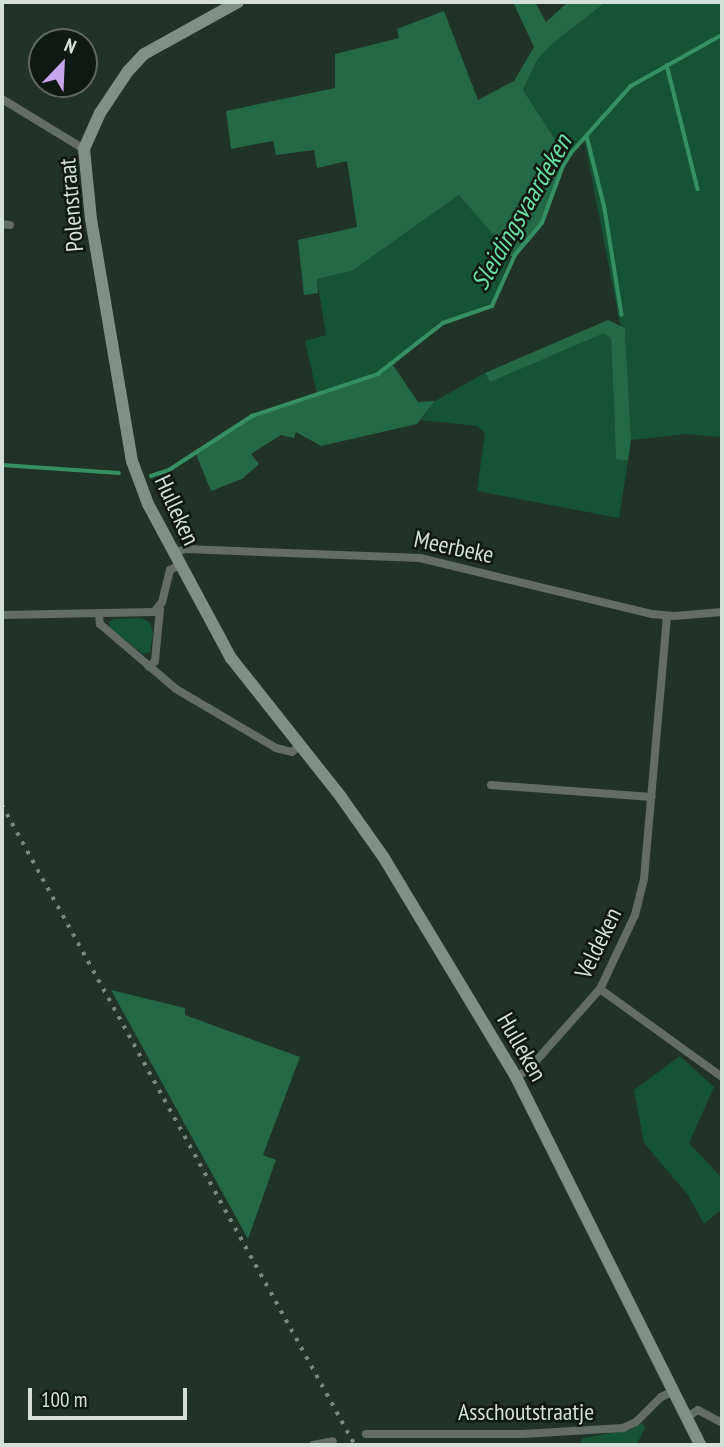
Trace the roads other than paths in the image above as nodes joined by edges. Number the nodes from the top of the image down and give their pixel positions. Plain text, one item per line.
1 (237, 2) edge
2 (2, 99) edge
3 (85, 149) junction
4 (136, 473) joint
5 (177, 559) junction
6 (160, 610) junction
7 (722, 612) edge
8 (2, 615) edge
9 (99, 615) junction
10 (667, 616) junction
11 (149, 667) junction
12 (300, 745) junction
13 (491, 785) dead end
14 (652, 797) junction
15 (600, 989) junction
16 (516, 1077) junction
17 (722, 1077) edge
18 (674, 1391) junction
19 (687, 1417) junction
20 (722, 1423) edge
21 (366, 1434) dead end
22 (333, 1441) dead end
23 (313, 1445) edge
24 (700, 1445) edge

1 - 3 main road, Polenstraat
2 - 3 street
3 - 4 main road, Polenstraat
4 - 5 main road, Hulleken
5 - 6 street, Hulleken
5 - 10 street, Meerbeke
5 - 12 main road, Hulleken
6 - 9 street
6 - 11 street, Hulleken
7 - 10 street, Meerbeke
8 - 9 street
9 - 11 street
10 - 14 street, Veldeken
11 - 12 street
12 - 16 main road, Hulleken
13 - 14 street
14 - 15 street, Veldeken
15 - 16 street, Veldeken
15 - 17 street
16 - 18 main road, Hulleken
18 - 19 main road, Hulleken
18 - 21 street, Asschoutstraatje
19 - 20 street
19 - 24 main road, Hulleken
22 - 23 street

